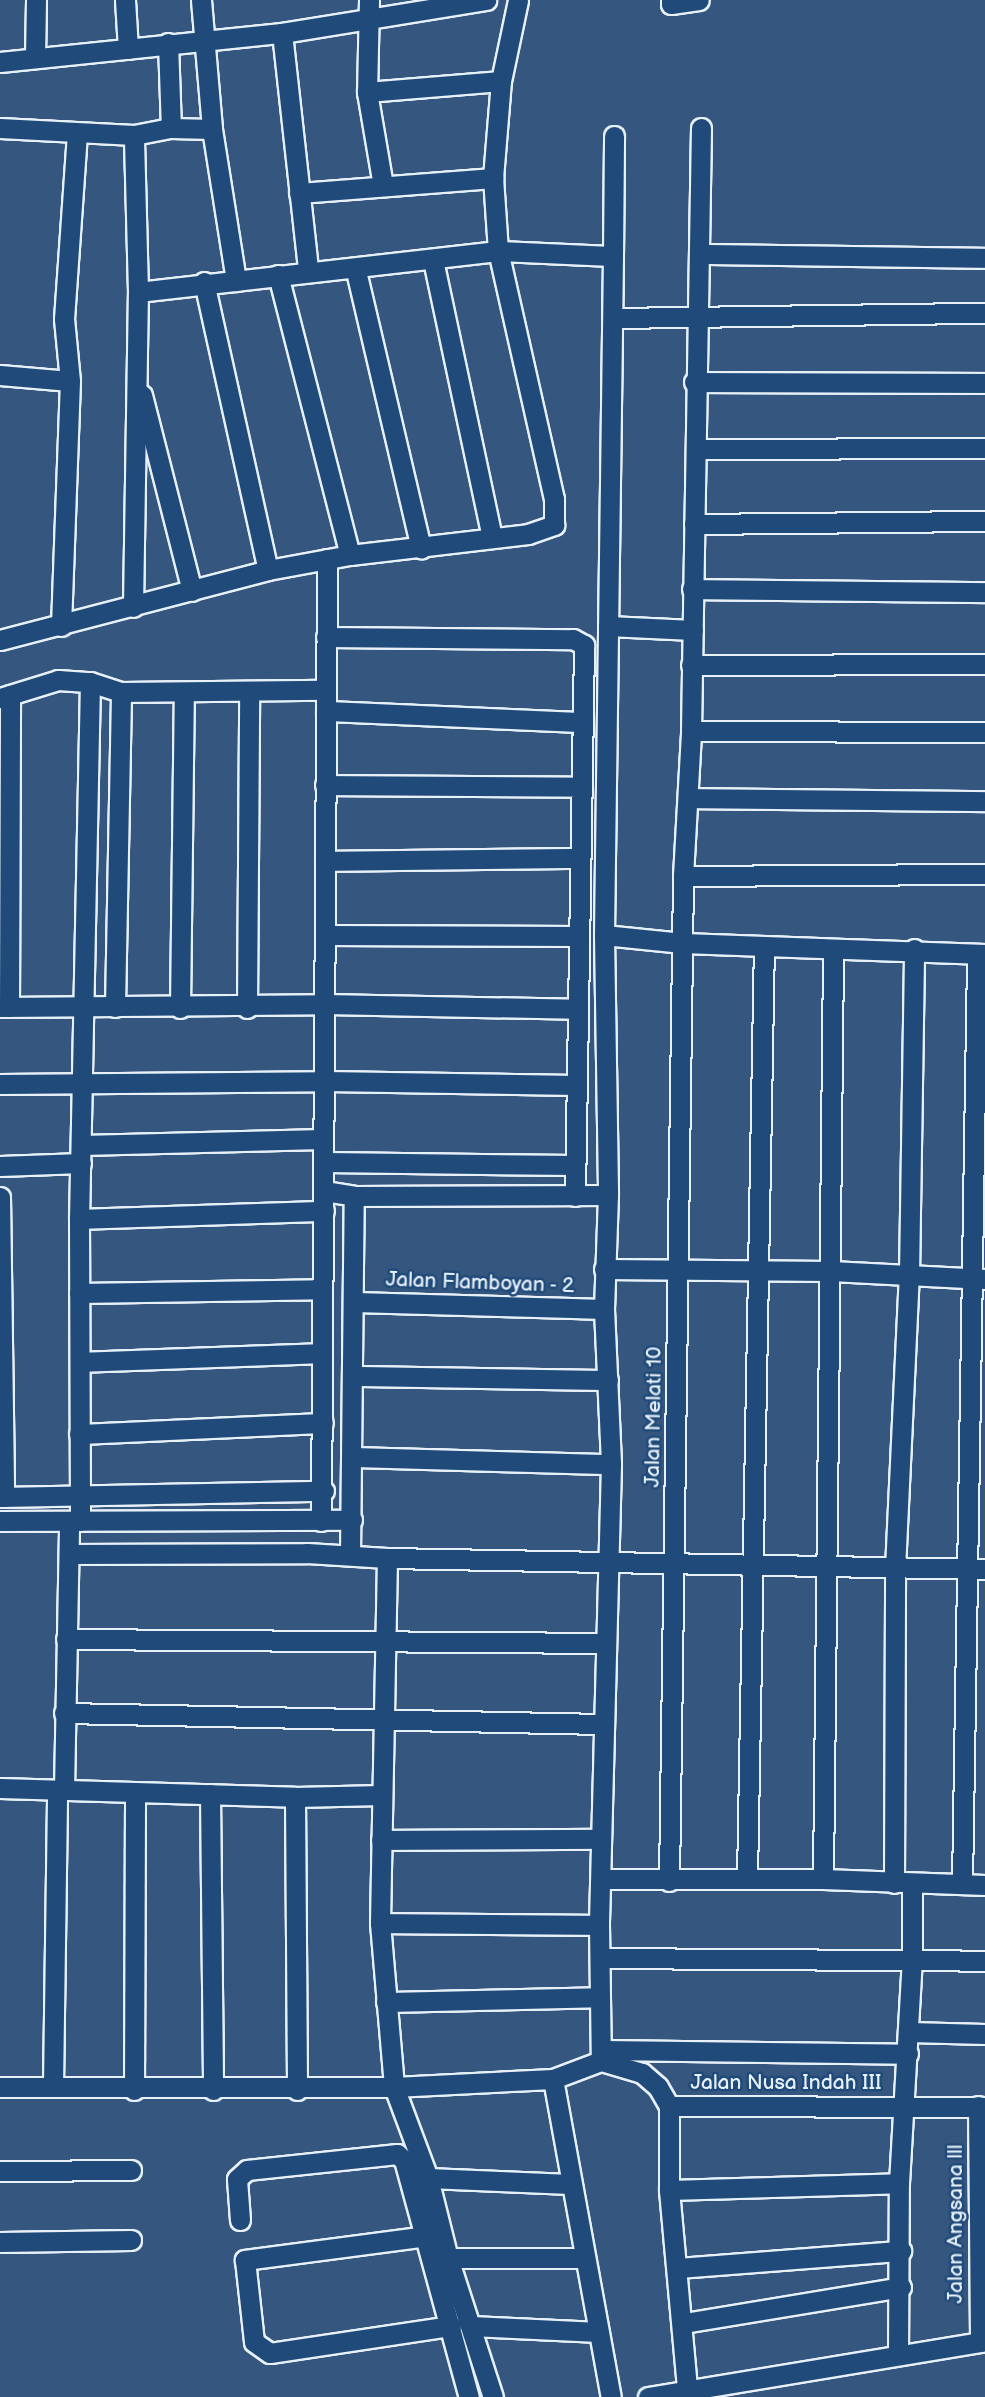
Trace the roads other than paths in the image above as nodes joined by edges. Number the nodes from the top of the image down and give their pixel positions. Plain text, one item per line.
1 (36, 0) edge
2 (125, 0) edge
3 (201, 0) edge
4 (486, 0) edge
5 (518, 0) edge
6 (671, 0) edge
7 (699, 0) edge
8 (369, 9) edge
9 (282, 33) junction
10 (205, 39) junction
11 (168, 43) junction
12 (128, 50) junction
13 (35, 58) junction
14 (0, 62) edge
15 (501, 81) junction
16 (367, 92) junction
17 (0, 128) edge
18 (171, 128) junction
19 (701, 128) dead end
20 (212, 129) junction
21 (77, 134) junction
22 (0, 135) edge
23 (134, 135) junction
24 (614, 136) dead end
25 (493, 178) junction
26 (383, 187) junction
27 (299, 193) junction
28 (498, 251) junction
29 (701, 254) junction
30 (613, 256) junction
31 (985, 258) edge
32 (433, 260) junction
33 (308, 270) junction
34 (356, 271) junction
35 (278, 275) junction
36 (236, 281) junction
37 (204, 282) junction
38 (138, 292) junction
39 (985, 313) edge
40 (698, 314) junction
41 (613, 318) junction
42 (136, 371) junction
43 (0, 375) edge
44 (70, 381) junction
45 (694, 382) junction
46 (985, 383) edge
47 (985, 448) edge
48 (697, 449) junction
49 (985, 521) edge
50 (694, 524) junction
51 (492, 538) junction
52 (421, 548) junction
53 (350, 555) junction
54 (327, 559) junction
55 (268, 570) junction
56 (692, 589) junction
57 (192, 591) junction
58 (985, 592) edge
59 (133, 607) junction
60 (61, 626) junction
61 (608, 626) junction
62 (692, 630) junction
63 (326, 637) junction
64 (0, 640) edge
65 (691, 664) junction
66 (985, 664) edge
67 (90, 682) junction
68 (326, 690) junction
69 (249, 691) junction
70 (121, 692) junction
71 (184, 692) junction
72 (5, 696) edge
73 (326, 711) junction
74 (581, 722) junction
75 (691, 731) junction
76 (985, 732) edge
77 (325, 785) junction
78 (581, 787) junction
79 (688, 798) junction
80 (985, 801) edge
81 (579, 858) junction
82 (325, 861) junction
83 (985, 874) edge
84 (683, 876) junction
85 (325, 935) junction
86 (604, 935) junction
87 (577, 936) junction
88 (683, 943) junction
89 (764, 947) junction
90 (834, 949) junction
91 (914, 950) junction
92 (981, 954) edge
93 (325, 1004) junction
94 (5, 1007) edge
95 (115, 1007) junction
96 (83, 1008) junction
97 (180, 1008) junction
98 (247, 1008) junction
99 (576, 1009) junction
100 (325, 1081) junction
101 (0, 1084) edge
102 (82, 1085) junction
103 (576, 1085) junction
104 (323, 1139) junction
105 (81, 1154) junction
106 (325, 1162) junction
107 (575, 1165) junction
108 (0, 1166) edge
109 (324, 1191) junction
110 (608, 1195) junction
111 (354, 1196) junction
112 (575, 1196) junction
113 (0, 1197) edge
114 (324, 1211) junction
115 (79, 1219) junction
116 (604, 1269) junction
117 (679, 1269) junction
118 (831, 1271) junction
119 (756, 1273) junction
120 (909, 1275) junction
121 (977, 1279) edge
122 (321, 1289) junction
123 (79, 1293) junction
124 (354, 1302) junction
125 (604, 1309) junction
126 (322, 1353) junction
127 (80, 1362) junction
128 (354, 1376) junction
129 (608, 1380) junction
130 (323, 1423) junction
131 (79, 1434) junction
132 (354, 1457) junction
133 (611, 1464) junction
134 (324, 1491) junction
135 (79, 1495) junction
136 (2, 1497) edge
137 (352, 1520) junction
138 (0, 1521) edge
139 (74, 1521) junction
140 (279, 1521) junction
141 (321, 1521) junction
142 (279, 1553) junction
143 (69, 1554) junction
144 (350, 1554) junction
145 (387, 1558) junction
146 (608, 1559) junction
147 (675, 1564) junction
148 (750, 1567) junction
149 (827, 1567) junction
150 (895, 1569) junction
151 (976, 1569) edge
152 (66, 1639) junction
153 (384, 1641) junction
154 (606, 1643) junction
155 (64, 1713) junction
156 (385, 1717) junction
157 (603, 1724) junction
158 (0, 1788) edge
159 (60, 1790) junction
160 (135, 1792) junction
161 (209, 1794) junction
162 (382, 1795) junction
163 (295, 1797) junction
164 (601, 1839) junction
165 (381, 1840) junction
166 (747, 1878) junction
167 (601, 1879) junction
168 (823, 1879) junction
169 (669, 1881) junction
170 (903, 1884) junction
171 (962, 1884) junction
172 (985, 1885) edge
173 (380, 1923) junction
174 (599, 1924) junction
175 (601, 1958) junction
176 (912, 1960) junction
177 (985, 1961) edge
178 (600, 1997) junction
179 (386, 2002) junction
180 (909, 2032) junction
181 (985, 2034) edge
182 (908, 2053) junction
183 (602, 2055) junction
184 (553, 2079) junction
185 (53, 2086) junction
186 (0, 2087) edge
187 (394, 2087) junction
188 (134, 2090) junction
189 (213, 2090) junction
190 (297, 2090) junction
191 (904, 2104) junction
192 (669, 2106) junction
193 (982, 2106) edge
194 (131, 2170) dead end
195 (0, 2171) edge
196 (428, 2178) junction
197 (899, 2183) junction
198 (570, 2184) junction
199 (669, 2190) junction
200 (240, 2220) dead end
201 (427, 2236) junction
202 (131, 2240) dead end
203 (0, 2242) edge
204 (901, 2251) junction
205 (448, 2258) junction
206 (585, 2258) junction
207 (678, 2269) junction
208 (901, 2287) junction
209 (684, 2323) junction
210 (461, 2326) junction
211 (599, 2332) junction
212 (983, 2341) edge
213 (898, 2355) junction
214 (687, 2388) junction
215 (469, 2397) edge
216 (494, 2397) edge
217 (611, 2397) edge
218 (648, 2397) edge

1 - 13 street
2 - 12 street
3 - 10 street
4 - 8 street
5 - 15 street
6 - 7 street
8 - 9 street
8 - 16 street
9 - 10 street
9 - 27 street
10 - 11 street
10 - 20 street
11 - 12 street
11 - 18 street
12 - 13 street
13 - 14 street
15 - 16 street
15 - 25 street
16 - 26 street
17 - 21 street
17 - 22 street
18 - 20 street
18 - 23 street
19 - 29 street, Jalan Melati 10
20 - 36 street
21 - 23 street
21 - 44 street
23 - 38 street
24 - 30 street
25 - 26 street
25 - 28 street
26 - 27 street
27 - 33 street
28 - 30 street
28 - 32 street
28 - 51 street
29 - 31 street
29 - 40 street, Jalan Melati 10
30 - 41 street
32 - 34 street
32 - 51 street
33 - 34 street
33 - 35 street
34 - 52 street
35 - 36 street
35 - 53 street
36 - 37 street
37 - 38 street
37 - 55 street
38 - 42 street
39 - 40 street
40 - 41 street
40 - 45 street, Jalan Melati 10
41 - 61 street
42 - 57 street
42 - 59 street
43 - 44 street
44 - 60 street
45 - 46 street
45 - 48 street, Jalan Melati 10
47 - 48 street
48 - 50 street, Jalan Melati 10
49 - 50 street
50 - 56 street, Jalan Melati 10
51 - 52 street
52 - 53 street
53 - 54 street
54 - 55 street
54 - 63 street
55 - 57 street
56 - 58 street
56 - 62 street, Jalan Melati 10
57 - 59 street
59 - 60 street
60 - 64 street
61 - 62 street
61 - 86 street
62 - 65 street, Jalan Melati 10
63 - 68 street
63 - 74 street
65 - 66 street
65 - 75 street, Jalan Melati 10
67 - 70 street
67 - 72 street
67 - 96 street
68 - 69 street
68 - 73 street
69 - 71 street
69 - 98 street
70 - 71 street
70 - 95 street
71 - 97 street
72 - 94 street
73 - 74 street
73 - 77 street
74 - 78 street
75 - 76 street
75 - 79 street, Jalan Melati 10
77 - 78 street
77 - 82 street
78 - 81 street
79 - 80 street
79 - 84 street, Jalan Melati 10
81 - 82 street
81 - 87 street
82 - 85 street
83 - 84 street
84 - 88 street, Jalan Melati 10
85 - 87 street
85 - 93 street
86 - 88 street
86 - 110 street
87 - 99 street
88 - 89 street
88 - 117 street, Jalan Melati 10
89 - 90 street
89 - 119 street
90 - 91 street
90 - 118 street
91 - 92 street
91 - 120 street
92 - 121 street
93 - 98 street
93 - 99 street
93 - 100 street
94 - 96 street
95 - 96 street
95 - 97 street
96 - 102 street
97 - 98 street
99 - 103 street
100 - 102 street
100 - 103 street
100 - 104 street
101 - 102 street
102 - 105 street
103 - 107 street
104 - 105 street
104 - 106 street
105 - 108 street
105 - 115 street
106 - 107 street
106 - 109 street
107 - 112 street
109 - 111 street
109 - 114 street
110 - 112 street
110 - 116 street
111 - 112 street
111 - 124 street
113 - 136 street
114 - 115 street
114 - 122 street
115 - 123 street
116 - 117 street
116 - 125 street
117 - 119 street
117 - 147 street, Jalan Melati 10
118 - 119 street
118 - 120 street
118 - 149 street
119 - 148 street
120 - 121 street
120 - 150 street
121 - 151 street
122 - 123 street
122 - 126 street
123 - 127 street
124 - 125 street, Jalan Flamboyan - 2
124 - 128 street
125 - 129 street
126 - 127 street
126 - 130 street
127 - 131 street
128 - 129 street
128 - 132 street
129 - 133 street
130 - 131 street
130 - 134 street
131 - 135 street
132 - 133 street
132 - 137 street
133 - 146 street
134 - 135 street
134 - 141 street
135 - 136 street
135 - 139 street
137 - 141 street
137 - 144 street
138 - 139 street
139 - 140 street
139 - 143 street
140 - 141 street
140 - 142 street
142 - 143 street
142 - 144 street
143 - 152 street
144 - 145 street
145 - 146 street
145 - 153 street
146 - 147 street
146 - 154 street
147 - 148 street
147 - 169 street, Jalan Melati 10
148 - 149 street
148 - 166 street
149 - 150 street
149 - 168 street
150 - 151 street
150 - 170 street
151 - 171 street
152 - 153 street
152 - 155 street
153 - 154 street
153 - 156 street
154 - 157 street
155 - 156 street
155 - 159 street
156 - 157 street
156 - 162 street
157 - 164 street
158 - 159 street
159 - 160 street
159 - 185 street
160 - 161 street
160 - 188 street
161 - 163 street
161 - 189 street
162 - 163 street
162 - 165 street
163 - 190 street
164 - 165 street
164 - 167 street
165 - 173 street
166 - 168 street
166 - 169 street
167 - 169 street
167 - 174 street
168 - 170 street
170 - 171 street
170 - 176 street
171 - 172 street
173 - 174 street
173 - 179 street
174 - 175 street
175 - 176 street
175 - 178 street
176 - 177 street
176 - 180 street
178 - 179 street
178 - 183 street
179 - 187 street
180 - 181 street
180 - 182 street
182 - 183 street
182 - 191 street
183 - 184 street
183 - 192 street
184 - 187 street
184 - 198 street
185 - 186 street
185 - 188 street
187 - 190 street
187 - 196 street
188 - 189 street
189 - 190 street
191 - 192 street, Jalan Nusa Indah III
191 - 193 street, Jalan Nusa Indah III
191 - 197 street
192 - 199 street
193 - 212 street, Jalan Angsana lll
194 - 195 street
196 - 198 street
196 - 205 street
197 - 199 street
197 - 204 street
198 - 206 street
199 - 207 street
200 - 201 street
201 - 210 street
201 - 210 street
202 - 203 street
204 - 207 street
204 - 208 street
205 - 206 street
205 - 210 street
206 - 211 street
207 - 209 street
208 - 209 street
208 - 213 street
209 - 214 street
210 - 211 street
210 - 215 street
210 - 216 street
211 - 217 street
212 - 213 street
213 - 214 street
214 - 218 street

